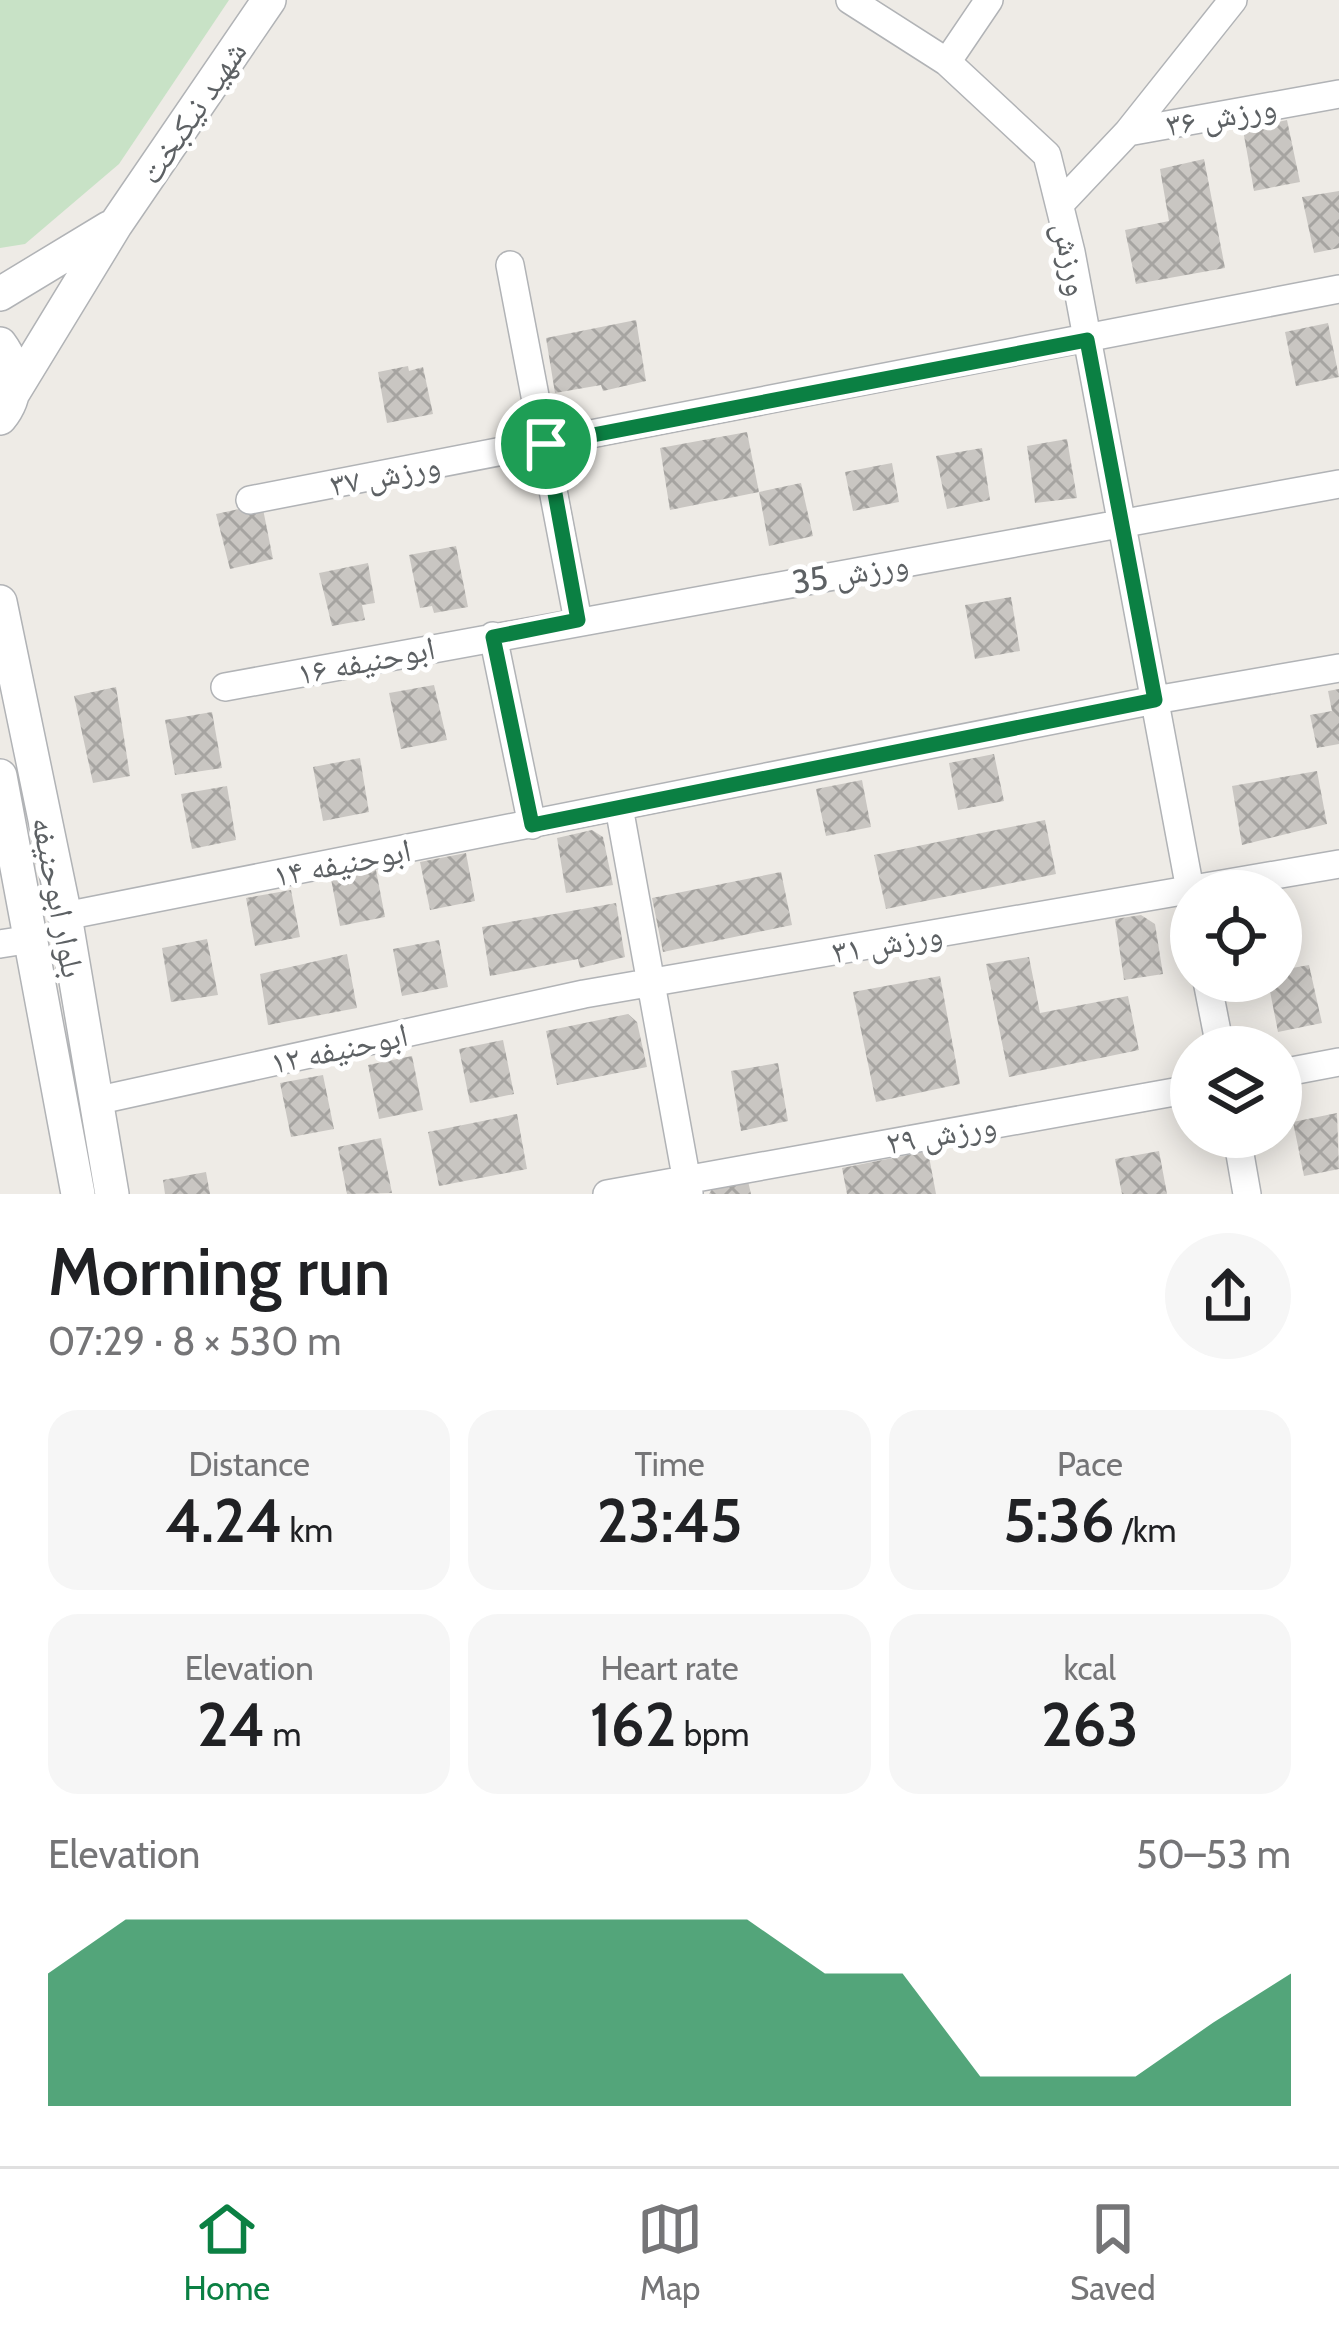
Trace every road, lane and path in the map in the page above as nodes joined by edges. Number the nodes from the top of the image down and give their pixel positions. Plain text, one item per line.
1 (269, 0) edge
2 (850, 0) edge
3 (989, 0) edge
4 (1233, 0) edge
5 (947, 62) junction
6 (1339, 94) edge
7 (1128, 132) junction
8 (1061, 203) junction
9 (116, 224) junction
10 (510, 265) dead end
11 (1339, 289) edge
12 (0, 294) edge
13 (1087, 340) junction
14 (0, 344) edge
15 (7, 406) edge
16 (546, 444) junction
17 (1339, 484) edge
18 (250, 500) dead end
19 (1121, 524) junction
20 (0, 602) edge
21 (578, 620) junction
22 (493, 637) junction
23 (1339, 668) edge
24 (225, 687) dead end
25 (1155, 700) junction
26 (0, 776) edge
27 (619, 807) junction
28 (532, 825) junction
29 (1339, 864) edge
30 (1186, 870) edge
31 (1302, 871) edge
32 (1170, 895) edge
33 (65, 916) junction
34 (16, 942) edge
35 (651, 982) junction
36 (584, 994) joint
37 (1339, 1062) edge
38 (1302, 1069) edge
39 (1170, 1093) edge
40 (95, 1101) junction
41 (1241, 1158) edge
42 (688, 1183) edge
43 (78, 1194) edge
44 (112, 1194) edge
45 (607, 1194) edge
46 (1247, 1194) edge

1 - 9 street, شهید نیکبخت
2 - 5 street, ورزش
3 - 5 street
4 - 7 street
5 - 8 street, ورزش
6 - 7 street, ورزش ۳۶
7 - 8 street, ورزش ۳۶
8 - 13 street, ورزش
9 - 12 street
9 - 15 street, شهید نیکبخت
10 - 16 street
11 - 13 street, ورزش ۳۷
13 - 16 street, ورزش ۳۷
13 - 19 street, ورزش
14 - 15 street
16 - 18 street, ورزش ۳۷
16 - 21 street
17 - 19 street, ورزش 35
19 - 21 street, ورزش 35
19 - 25 street, ورزش
20 - 33 street, بلوار ابوحنیفه
21 - 22 street, ابوحنیفه ۱۶
22 - 24 street, ابوحنیفه ۱۶
22 - 28 street
23 - 25 street, ابوحنیفه ۱۴
25 - 27 street, ابوحنیفه ۱۴
25 - 30 street, ورزش
26 - 34 street, بلوار ابوحنیفه
27 - 28 street, ابوحنیفه ۱۴
27 - 35 street
28 - 33 street, ابوحنیفه ۱۴
29 - 31 street, ورزش ۳۱
32 - 35 street, ورزش ۳۱
33 - 40 street, بلوار ابوحنیفه
34 - 43 street, بلوار ابوحنیفه
35 - 36 street, ورزش ۳۱
35 - 42 street
36 - 40 street, ابوحنیفه ۱۲
37 - 38 street
39 - 42 street, ورزش ۲۹
40 - 44 street, بلوار ابوحنیفه
41 - 46 street
42 - 45 street, ورزش ۲۹

